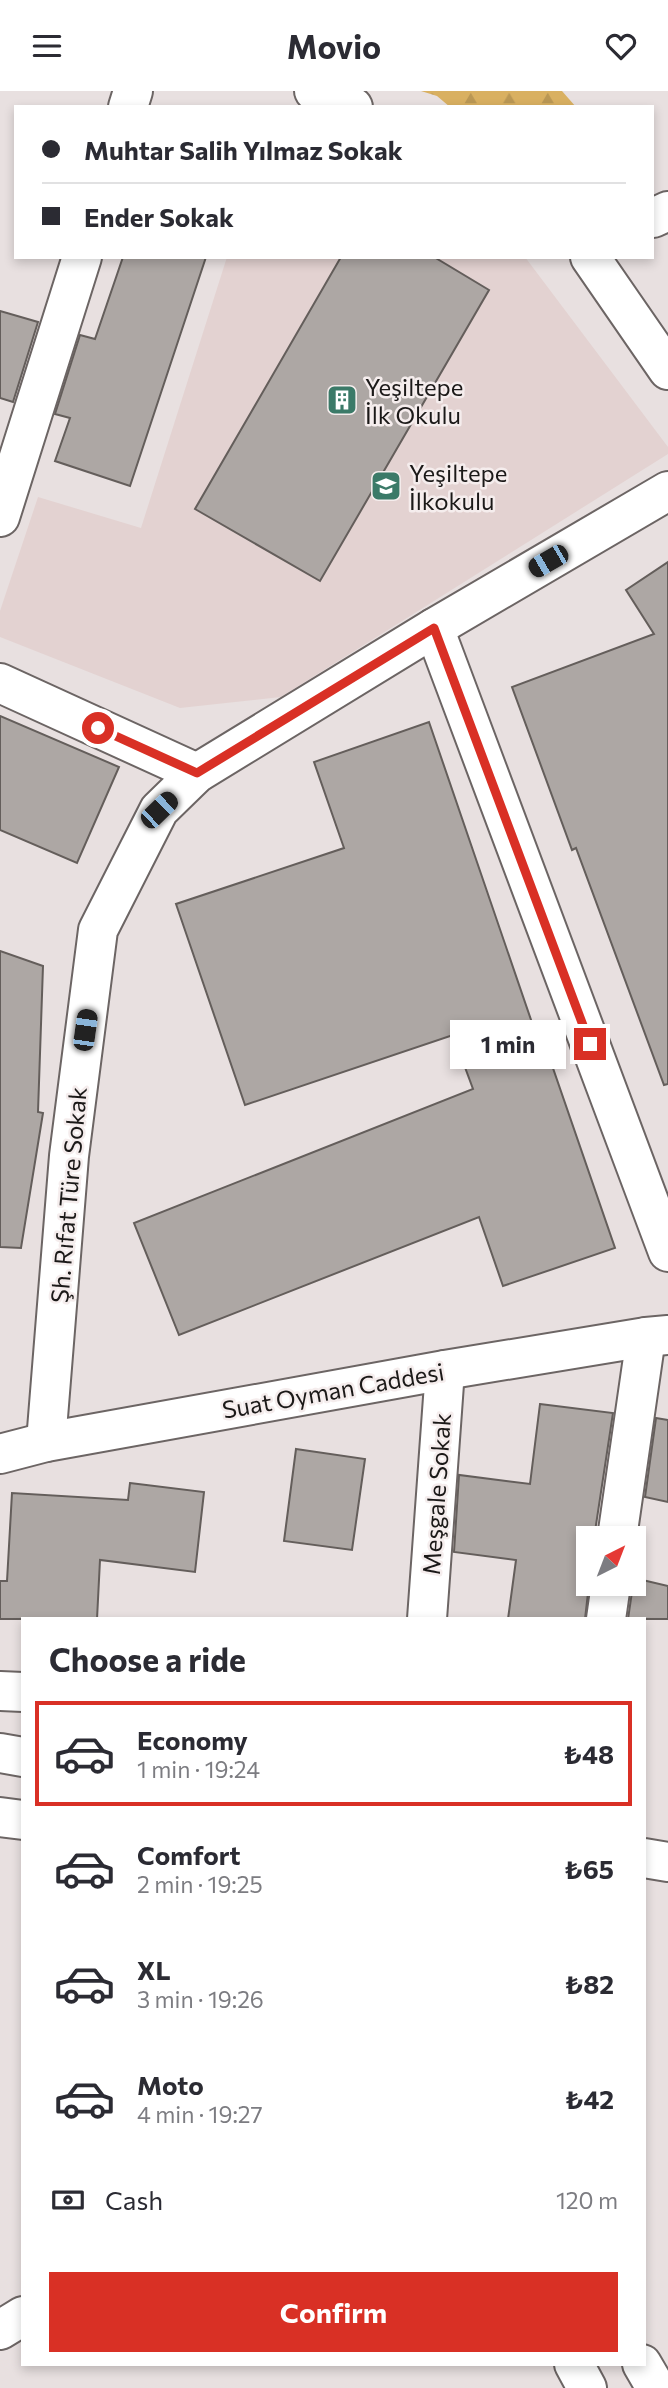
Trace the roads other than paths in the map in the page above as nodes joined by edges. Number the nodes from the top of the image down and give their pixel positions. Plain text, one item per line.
1 (314, 91) edge
2 (348, 105) edge
3 (81, 259) edge
4 (591, 259) edge
5 (668, 370) edge
6 (668, 491) edge
7 (0, 517) edge
8 (434, 628) junction
9 (0, 683) edge
10 (197, 773) junction
11 (668, 1252) edge
12 (657, 1336) edge
13 (445, 1370) junction
14 (46, 1442) junction
15 (0, 1454) edge
16 (619, 1526) edge
17 (609, 1596) edge
18 (426, 1617) edge
19 (606, 1617) edge
20 (0, 1691) edge
21 (21, 1692) edge
22 (0, 1753) edge
23 (21, 1757) edge
24 (0, 1817) edge
25 (21, 1820) edge
26 (21, 2317) edge
27 (0, 2330) edge
28 (575, 2366) edge
29 (643, 2366) edge
30 (587, 2388) edge
31 (656, 2388) edge

1 - 2 street
3 - 7 street
4 - 5 street
6 - 8 street, Şh. Rıfat Türe Sokak
8 - 10 street, Şh. Rıfat Türe Sokak
8 - 11 street
9 - 10 street
10 - 14 street, Şh. Rıfat Türe Sokak
12 - 13 street, Suat Oyman Caddesi
12 - 16 street
13 - 14 street, Suat Oyman Caddesi
13 - 18 street, Meşgale Sokak
14 - 15 street, Suat Oyman Caddesi
17 - 19 street
20 - 21 street
22 - 23 street
24 - 25 street
26 - 27 street
28 - 30 street
29 - 31 street

